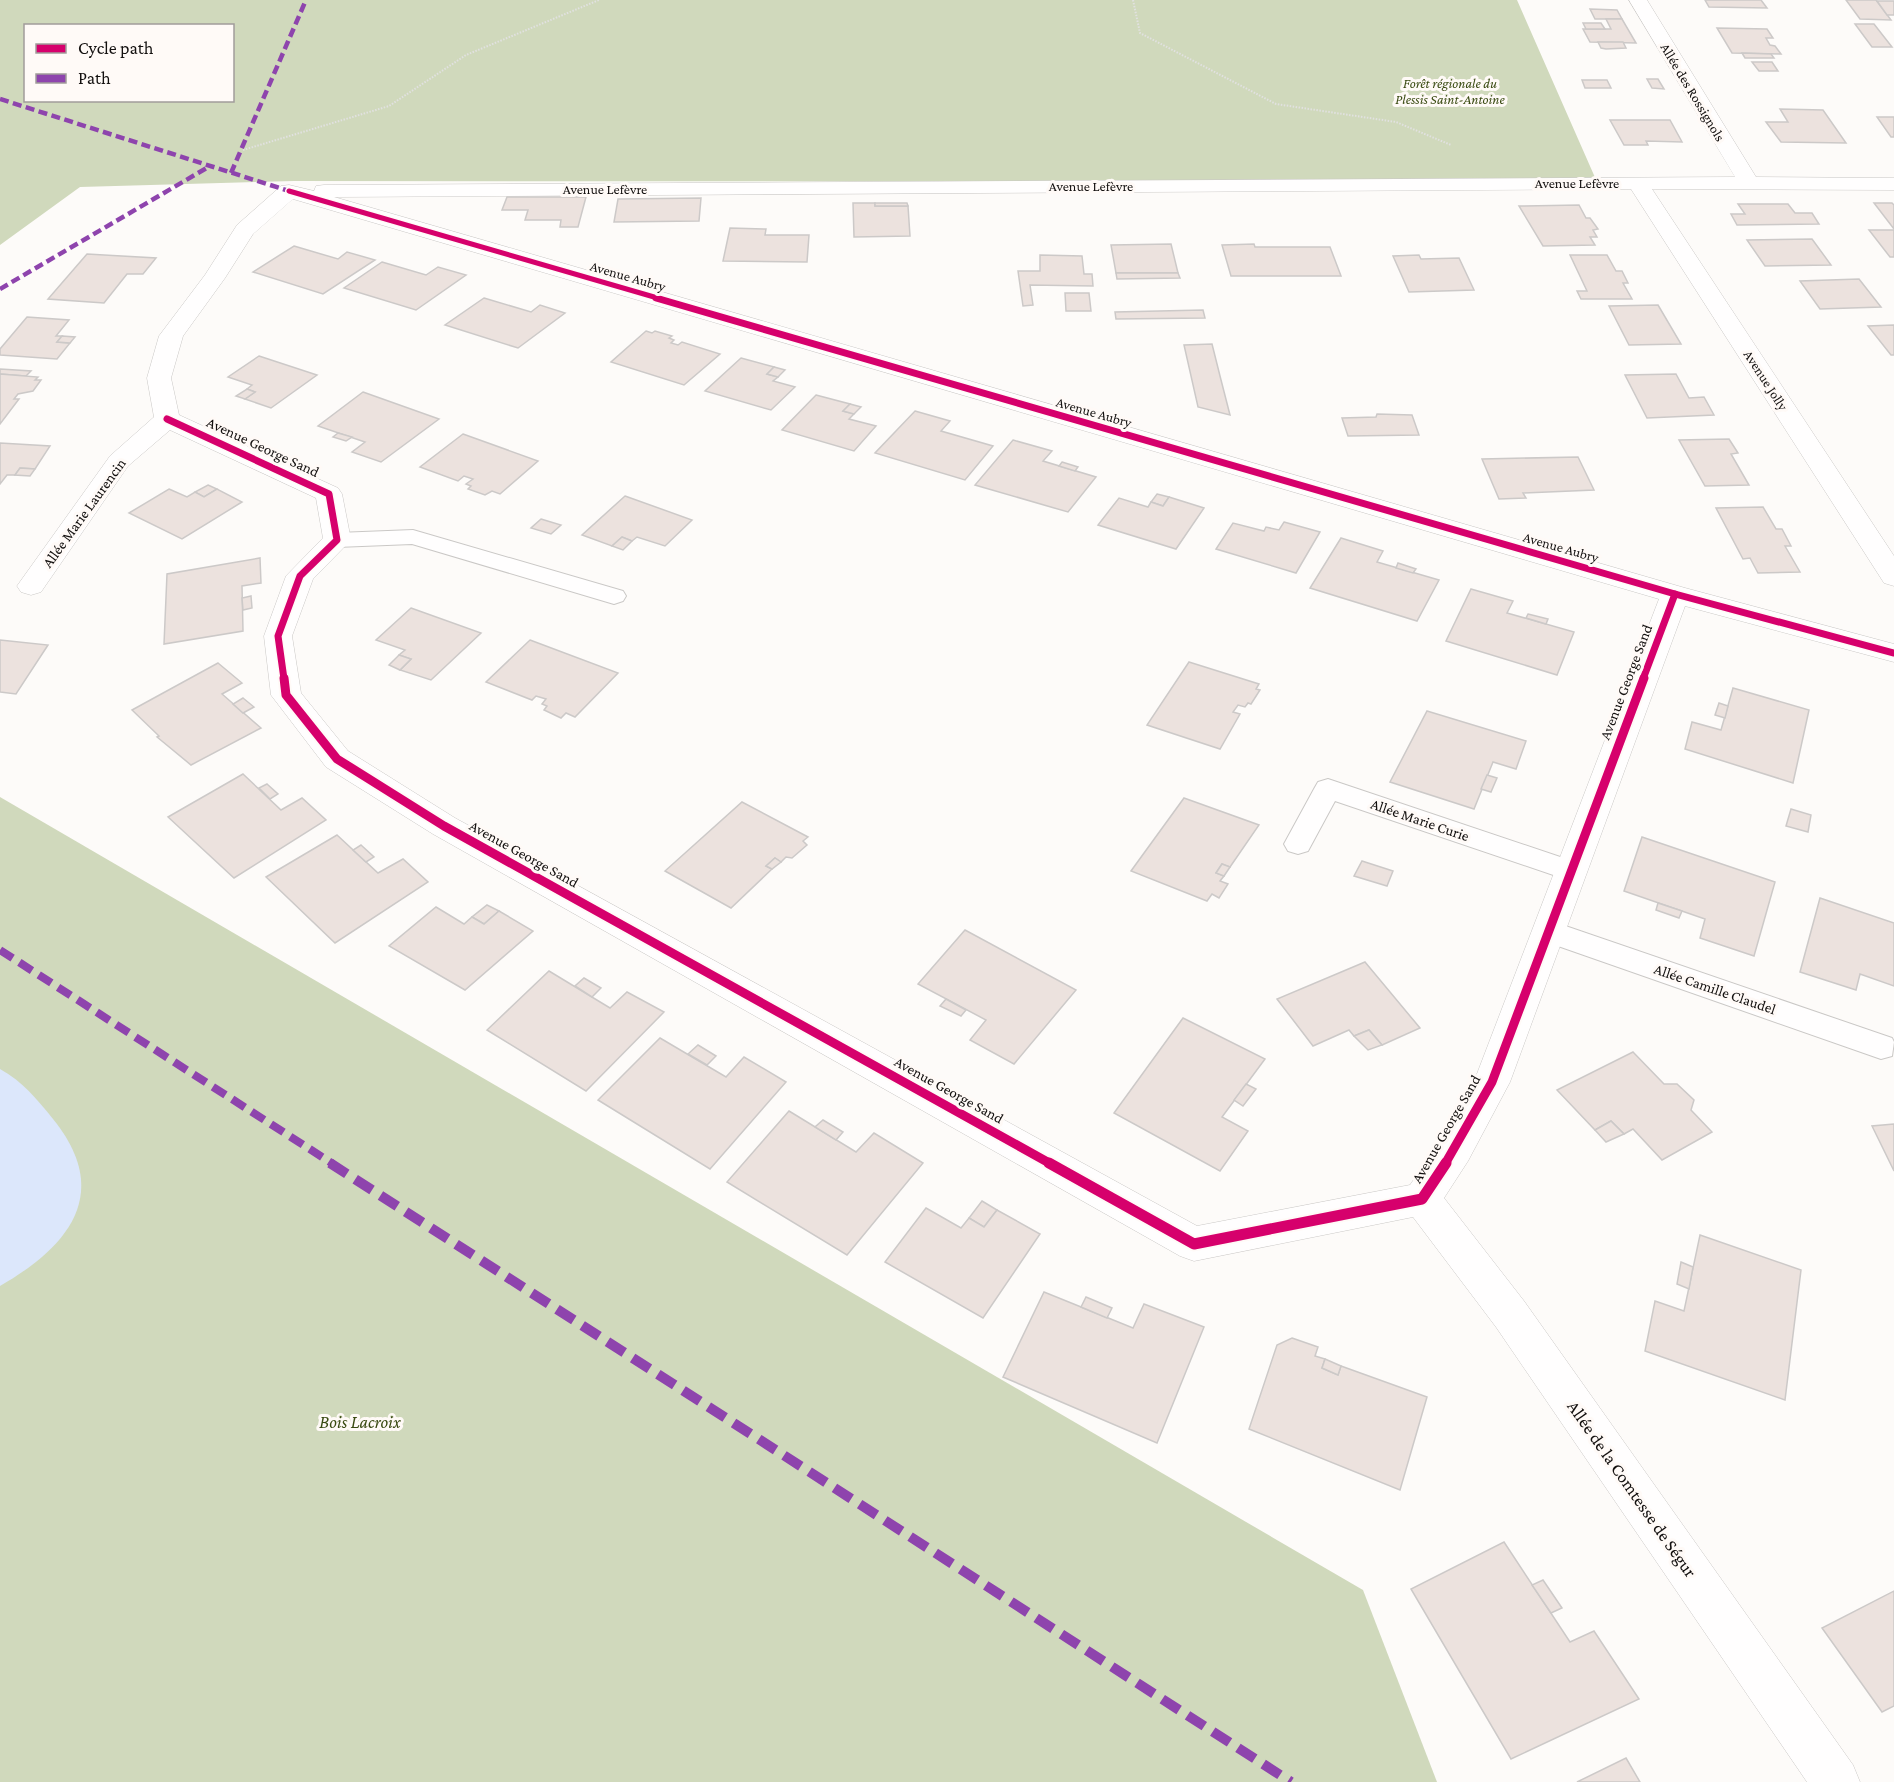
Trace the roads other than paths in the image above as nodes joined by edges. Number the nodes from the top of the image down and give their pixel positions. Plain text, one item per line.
1 (1638, 0) edge
2 (1637, 183) junction
3 (1749, 183) junction
4 (1894, 184) edge
5 (289, 191) junction
6 (167, 419) junction
7 (337, 540) junction
8 (1894, 577) edge
9 (31, 586) dead end
10 (1675, 594) junction
11 (614, 596) dead end
12 (1894, 653) edge
13 (1298, 844) dead end
14 (1572, 871) junction
15 (1548, 931) junction
16 (1881, 1047) dead end
17 (1422, 1199) junction
18 (1836, 1782) edge

1 - 3 street, Allée des Rossignols
2 - 3 street, Avenue Lefèvre
2 - 5 street, Avenue Lefèvre
2 - 8 street, Avenue Jolly
3 - 4 street, Avenue Lefèvre
5 - 6 street
5 - 10 street, Avenue Aubry
6 - 7 street, Avenue George Sand
6 - 9 street, Allée Marie Laurencin
7 - 11 lane
7 - 17 street, Avenue George Sand
10 - 12 street, Avenue Aubry
10 - 14 street, Avenue George Sand
13 - 14 lane, Allée Marie Curie
14 - 15 street, Avenue George Sand
15 - 16 lane, Allée Camille Claudel
15 - 17 street, Avenue George Sand
17 - 18 street, Allée de la Comtesse de Ségur

